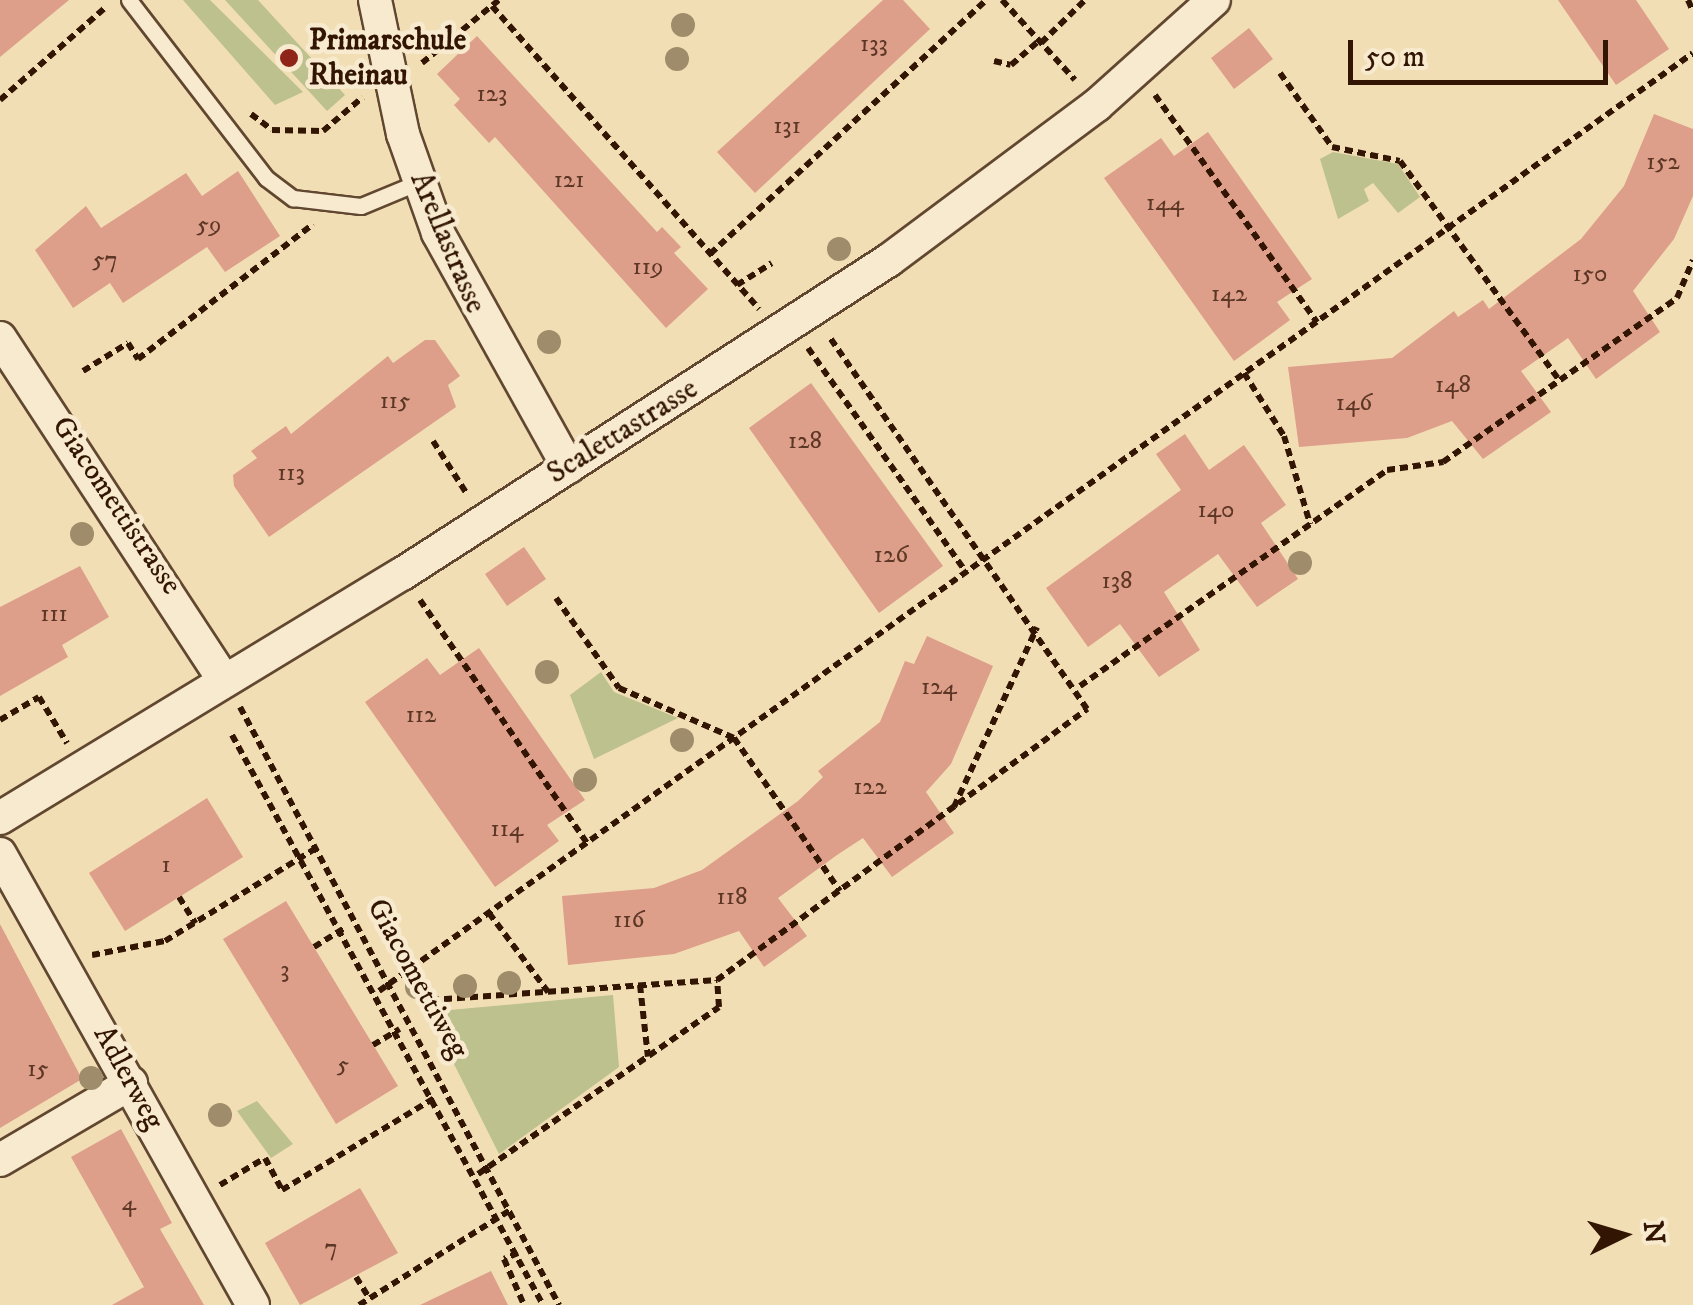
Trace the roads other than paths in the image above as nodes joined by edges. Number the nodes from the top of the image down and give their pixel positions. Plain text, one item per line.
1 (129, 0) edge
2 (375, 0) edge
3 (1214, 0) edge
4 (419, 182) junction
5 (0, 338) edge
6 (568, 467) junction
7 (224, 680) junction
8 (0, 818) edge
9 (0, 854) edge
10 (130, 1082) junction
11 (0, 1160) edge
12 (253, 1305) edge

1 - 4 lane
2 - 4 street, Arellastrasse
3 - 6 street, Scalettastrasse
4 - 6 street, Arellastrasse
5 - 7 street, Giacomettistrasse
6 - 7 street, Scalettastrasse
7 - 8 street, Scalettastrasse
9 - 10 street, Adlerweg
10 - 11 street
10 - 12 street, Adlerweg

